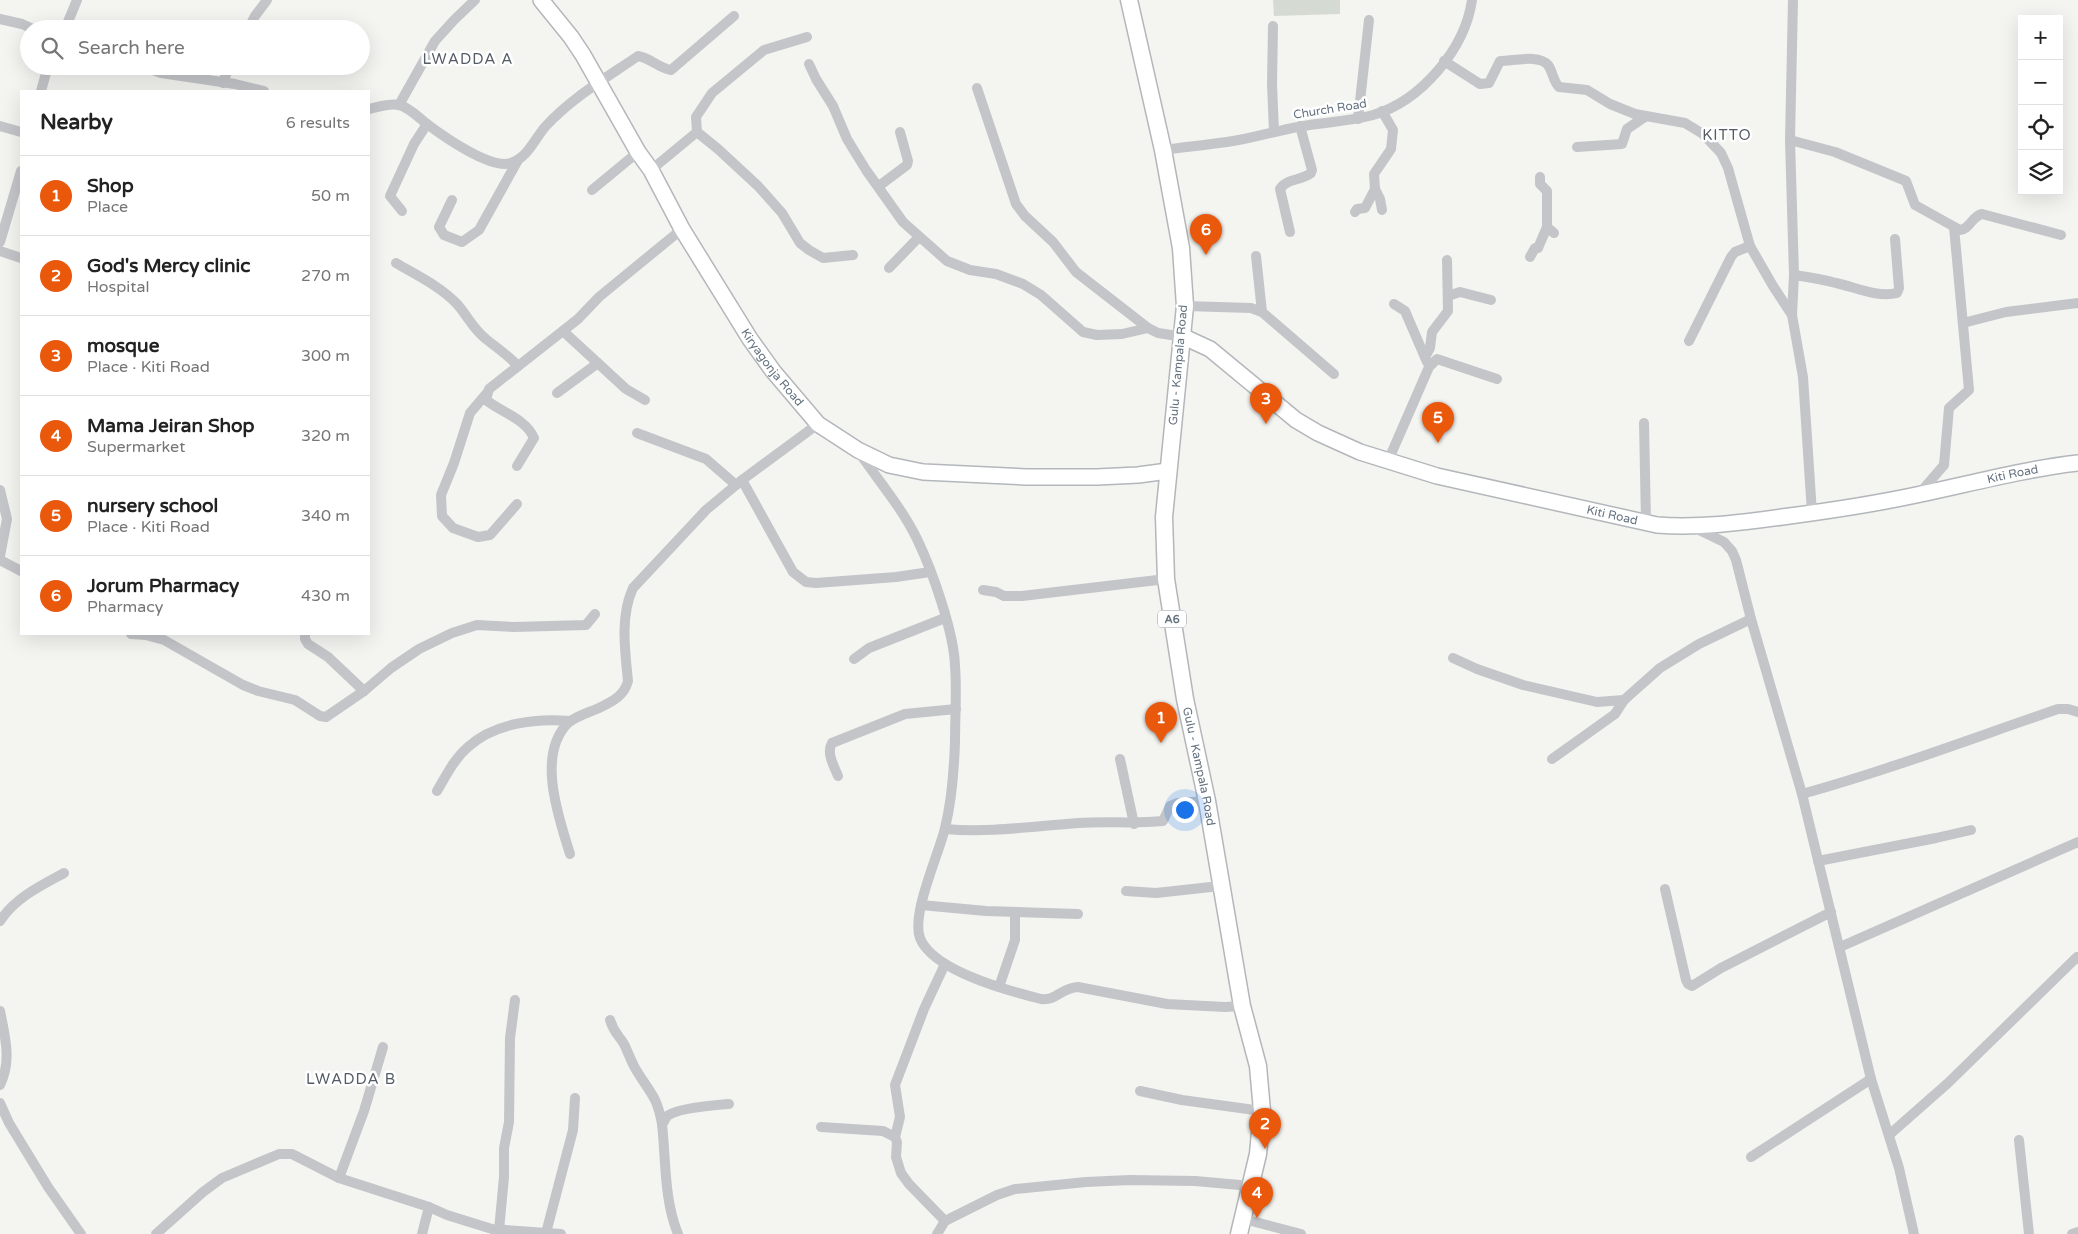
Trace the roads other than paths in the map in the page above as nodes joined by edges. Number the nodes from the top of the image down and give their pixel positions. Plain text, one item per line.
1 (77, 0) edge
2 (267, 0) edge
3 (475, 0) edge
4 (541, 0) edge
5 (1129, 0) edge
6 (1472, 0) edge
7 (1793, 0) edge
8 (734, 16) dead end
9 (0, 19) edge
10 (68, 20) edge
11 (253, 20) edge
12 (1369, 20) dead end
13 (20, 24) edge
14 (1273, 26) dead end
15 (807, 37) dead end
16 (1444, 61) junction
17 (809, 64) dead end
18 (46, 75) edge
19 (173, 75) edge
20 (226, 75) edge
21 (223, 83) junction
22 (599, 83) junction
23 (978, 88) dead end
24 (42, 90) edge
25 (260, 90) edge
26 (399, 104) junction
27 (370, 109) edge
28 (1382, 111) junction
29 (1646, 116) junction
30 (1358, 118) junction
31 (428, 124) junction
32 (0, 126) edge
33 (1300, 126) junction
34 (20, 132) edge
35 (697, 132) junction
36 (900, 132) dead end
37 (1274, 132) junction
38 (1790, 140) junction
39 (1577, 147) dead end
40 (1163, 150) junction
41 (638, 152) junction
42 (518, 160) junction
43 (651, 170) junction
44 (20, 174) edge
45 (1540, 177) dead end
46 (879, 186) junction
47 (1375, 189) junction
48 (592, 190) dead end
49 (452, 200) dead end
50 (1382, 210) dead end
51 (402, 211) dead end
52 (1355, 212) dead end
53 (1954, 227) junction
54 (682, 229) junction
55 (1290, 232) dead end
56 (2061, 235) dead end
57 (919, 237) junction
58 (1895, 239) dead end
59 (0, 242) edge
60 (1750, 246) junction
61 (0, 252) edge
62 (853, 255) dead end
63 (1256, 256) dead end
64 (1530, 257) dead end
65 (20, 258) edge
66 (1447, 260) dead end
67 (396, 263) dead end
68 (889, 268) dead end
69 (1794, 275) junction
70 (1448, 296) junction
71 (1490, 300) dead end
72 (2078, 303) edge
73 (1394, 304) dead end
74 (1186, 306) junction
75 (1262, 312) junction
76 (1792, 314) junction
77 (1963, 323) junction
78 (1148, 328) junction
79 (563, 332) junction
80 (1184, 337) junction
81 (1689, 341) dead end
82 (1425, 357) junction
83 (598, 363) junction
84 (518, 366) junction
85 (1430, 367) junction
86 (1334, 374) dead end
87 (1497, 378) dead end
88 (487, 393) junction
89 (557, 393) dead end
90 (645, 400) dead end
91 (1644, 423) dead end
92 (818, 424) junction
93 (637, 433) dead end
94 (858, 450) junction
95 (1388, 461) junction
96 (2078, 463) edge
97 (516, 466) dead end
98 (1168, 471) junction
99 (739, 483) junction
100 (0, 490) edge
101 (1918, 495) junction
102 (517, 504) dead end
103 (1812, 513) junction
104 (1646, 522) junction
105 (1693, 526) junction
106 (0, 556) edge
107 (0, 560) edge
108 (20, 570) edge
109 (930, 572) junction
110 (1166, 579) junction
111 (984, 590) dead end
112 (596, 614) dead end
113 (945, 618) junction
114 (1751, 619) junction
115 (146, 635) edge
116 (305, 635) edge
117 (854, 658) dead end
118 (1454, 658) dead end
119 (364, 691) junction
120 (1624, 700) junction
121 (2078, 701) edge
122 (956, 709) junction
123 (2073, 710) edge
124 (570, 721) junction
125 (1552, 758) dead end
126 (1120, 759) dead end
127 (838, 776) dead end
128 (436, 792) dead end
129 (1802, 794) junction
130 (1207, 801) junction
131 (1134, 824) junction
132 (945, 830) junction
133 (1971, 830) dead end
134 (2078, 842) edge
135 (570, 854) dead end
136 (1818, 861) junction
137 (64, 874) dead end
138 (1220, 886) junction
139 (1665, 889) dead end
140 (1126, 891) dead end
141 (921, 905) junction
142 (1015, 912) junction
143 (1831, 912) junction
144 (1078, 914) dead end
145 (0, 921) edge
146 (1840, 947) junction
147 (2078, 959) edge
148 (945, 964) junction
149 (999, 987) junction
150 (515, 1000) dead end
151 (1242, 1006) junction
152 (0, 1011) edge
153 (610, 1020) dead end
154 (384, 1047) dead end
155 (1871, 1079) junction
156 (0, 1085) edge
157 (1140, 1091) dead end
158 (575, 1098) dead end
159 (0, 1103) edge
160 (730, 1104) dead end
161 (1262, 1111) junction
162 (662, 1124) junction
163 (821, 1127) dead end
164 (1889, 1135) junction
165 (895, 1137) junction
166 (2019, 1140) dead end
167 (1751, 1157) dead end
168 (339, 1178) junction
169 (1251, 1186) junction
170 (430, 1207) junction
171 (945, 1221) junction
172 (1242, 1227) edge
173 (499, 1230) junction
174 (2078, 1232) edge
175 (546, 1233) junction
176 (81, 1234) edge
177 (156, 1234) edge
178 (422, 1234) edge
179 (561, 1234) edge
180 (678, 1234) edge
181 (937, 1234) edge
182 (1301, 1234) edge
183 (1914, 1234) edge
184 (2029, 1234) edge
185 (2072, 1234) edge

1 - 10 street
2 - 11 street
3 - 26 street
4 - 22 street, Kiryagonja Road
5 - 40 main road, Gulu - Kampala Road / A6
6 - 16 street, Church Road
7 - 38 street
8 - 22 street
9 - 13 street
12 - 30 street
14 - 37 street
15 - 35 street
16 - 28 street, Church Road
16 - 29 street
17 - 46 street
18 - 24 street
19 - 21 street
20 - 21 street
21 - 25 street
22 - 41 street, Kiryagonja Road
22 - 42 street
23 - 78 street
26 - 27 street
26 - 31 street
28 - 30 street, Church Road
28 - 47 street
29 - 39 street
29 - 60 street
30 - 33 street, Church Road
31 - 42 street
31 - 51 street
32 - 34 street
33 - 37 street, Church Road
33 - 55 street
35 - 43 street
35 - 62 street
36 - 46 street
37 - 40 street, Church Road
38 - 53 street
38 - 69 street
40 - 74 main road, Gulu - Kampala Road / A6
41 - 43 street, Kiryagonja Road
41 - 48 street
42 - 49 street
43 - 54 street, Kiryagonja Road
44 - 59 street
45 - 64 street
46 - 57 street
47 - 50 street
47 - 52 street
53 - 56 street
53 - 77 street
54 - 79 street
54 - 92 street, Kiryagonja Road
57 - 68 street
57 - 78 street
58 - 69 street
60 - 76 street
60 - 81 street
61 - 65 street
63 - 75 street
66 - 70 street
67 - 84 street
69 - 76 street
70 - 71 street
70 - 82 street
72 - 77 street
73 - 82 street
74 - 75 street
74 - 80 main road, Gulu - Kampala Road / A6
75 - 86 street
76 - 103 street
77 - 101 street
78 - 80 street
79 - 83 street
79 - 84 street
80 - 95 street, Kiti Road
80 - 98 main road, Gulu - Kampala Road / A6
82 - 85 street
83 - 89 street
83 - 90 street
84 - 88 street
85 - 87 street
85 - 95 street
88 - 97 street
88 - 102 street
91 - 104 street
92 - 94 street, Kiryagonja Road
92 - 99 street
93 - 99 street
94 - 98 street, Kiryagonja Road
94 - 109 street
95 - 104 street, Kiti Road
96 - 101 street, Kiti Road
98 - 110 main road, Gulu - Kampala Road / A6
99 - 109 street
99 - 124 street
100 - 106 street
101 - 103 street, Kiti Road
103 - 105 street, Kiti Road
104 - 105 street, Kiti Road
105 - 114 street
107 - 108 street
109 - 113 street
110 - 111 street
110 - 130 main road, Gulu - Kampala Road / A6
112 - 119 street
113 - 117 street
113 - 122 street
114 - 120 street
114 - 129 street
115 - 119 street
116 - 119 street
118 - 120 street
120 - 125 street
121 - 123 street
122 - 127 street
122 - 132 street
123 - 129 street
124 - 128 street
124 - 135 street
126 - 131 street
129 - 136 street
130 - 131 street
130 - 138 main road, Gulu - Kampala Road / A6
131 - 132 street
132 - 141 street
133 - 136 street
134 - 146 street
136 - 143 street
137 - 145 street
138 - 140 street
138 - 151 main road, Gulu - Kampala Road / A6
139 - 143 street
141 - 142 street
141 - 148 street
142 - 144 street
142 - 149 street
143 - 146 street
146 - 155 street
147 - 164 street
148 - 149 street
148 - 165 street
149 - 151 street
150 - 173 street
151 - 161 main road, Gulu - Kampala Road / A6
152 - 156 street
153 - 162 street
154 - 168 street
155 - 164 street
155 - 167 street
157 - 161 street
158 - 175 street
159 - 176 street
160 - 162 street
161 - 169 main road, Gulu - Kampala Road / A6
162 - 180 street
163 - 165 street
164 - 183 street
165 - 171 street
166 - 184 street
168 - 170 street
168 - 177 street
169 - 171 street
169 - 172 main road, Gulu - Kampala Road / A6
170 - 173 street
170 - 178 street
171 - 181 street
172 - 182 street
173 - 175 street
174 - 185 street
175 - 179 street

